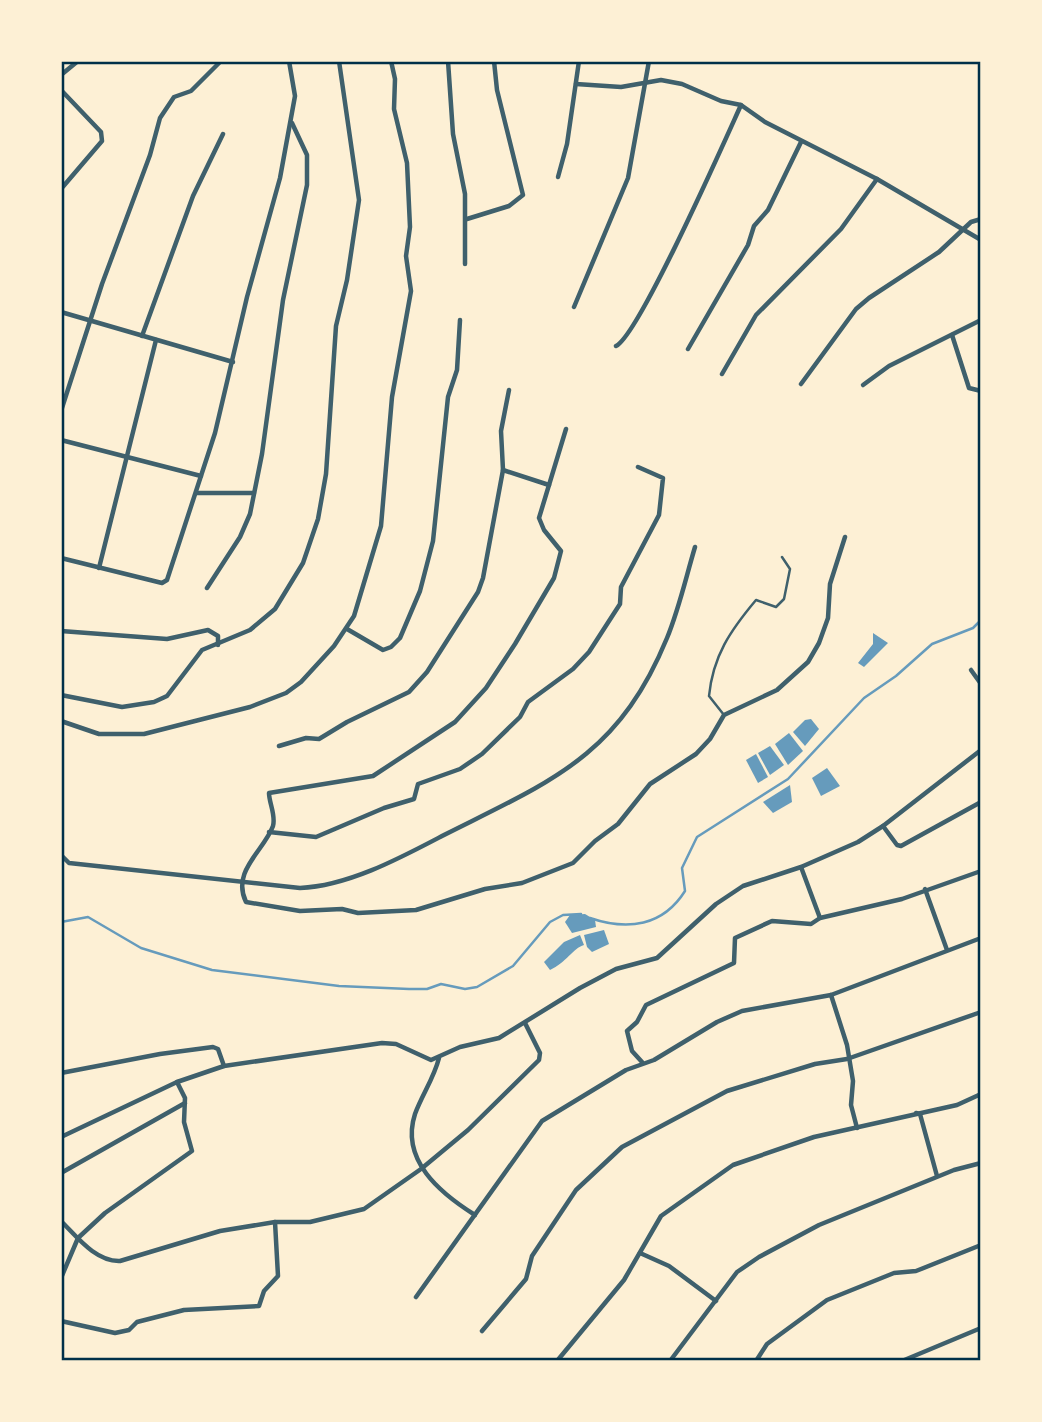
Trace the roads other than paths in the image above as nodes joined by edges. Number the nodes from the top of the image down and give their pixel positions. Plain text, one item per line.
1 (78, 61) edge
2 (221, 61) edge
3 (289, 61) edge
4 (339, 61) edge
5 (391, 61) edge
6 (448, 61) edge
7 (494, 61) edge
8 (579, 61) edge
9 (649, 61) edge
10 (61, 75) edge
11 (645, 83) junction
12 (576, 84) junction
13 (61, 90) edge
14 (741, 104) junction
15 (291, 122) junction
16 (223, 134) dead end
17 (801, 142) junction
18 (558, 177) dead end
19 (877, 179) junction
20 (61, 189) edge
21 (467, 219) junction
22 (981, 219) edge
23 (964, 230) junction
24 (981, 240) edge
25 (465, 264) dead end
26 (574, 307) dead end
27 (61, 312) edge
28 (90, 320) junction
29 (460, 320) dead end
30 (981, 320) edge
31 (952, 335) junction
32 (142, 336) junction
33 (156, 340) junction
34 (616, 346) dead end
35 (688, 349) dead end
36 (233, 362) junction
37 (722, 374) dead end
38 (801, 384) dead end
39 (863, 385) dead end
40 (509, 390) dead end
41 (981, 391) edge
42 (61, 411) edge
43 (566, 429) dead end
44 (61, 440) edge
45 (128, 459) junction
46 (638, 467) dead end
47 (503, 470) junction
48 (201, 476) junction
49 (549, 485) junction
50 (197, 493) junction
51 (254, 494) junction
52 (845, 537) dead end
53 (695, 547) dead end
54 (782, 557) dead end
55 (61, 558) edge
56 (99, 568) junction
57 (207, 588) dead end
58 (347, 629) junction
59 (61, 631) edge
60 (218, 645) junction
61 (971, 670) dead end
62 (981, 684) edge
63 (61, 695) edge
64 (724, 715) junction
65 (61, 721) edge
66 (279, 746) dead end
67 (981, 750) edge
68 (981, 802) edge
69 (883, 826) junction
70 (269, 832) junction
71 (61, 855) edge
72 (801, 867) junction
73 (981, 871) edge
74 (243, 880) junction
75 (925, 889) junction
76 (820, 918) junction
77 (981, 938) edge
78 (947, 950) junction
79 (831, 995) junction
80 (981, 1012) edge
81 (524, 1023) junction
82 (439, 1058) junction
83 (847, 1059) junction
84 (643, 1063) junction
85 (224, 1066) junction
86 (61, 1073) edge
87 (177, 1082) junction
88 (981, 1094) edge
89 (185, 1103) junction
90 (912, 1113) junction
91 (857, 1128) junction
92 (61, 1137) edge
93 (981, 1163) edge
94 (421, 1170) junction
95 (61, 1173) edge
96 (937, 1177) junction
97 (474, 1215) junction
98 (61, 1221) edge
99 (275, 1222) junction
100 (78, 1238) junction
101 (981, 1245) edge
102 (640, 1253) junction
103 (61, 1278) edge
104 (416, 1297) dead end
105 (716, 1301) junction
106 (61, 1321) edge
107 (981, 1328) edge
108 (482, 1331) dead end
109 (557, 1361) edge
110 (670, 1361) edge
111 (756, 1361) edge
112 (902, 1361) edge

1 - 10 street
2 - 28 street
3 - 15 street
4 - 60 street
5 - 58 street
6 - 21 street
7 - 21 street
8 - 12 street
9 - 11 street
11 - 12 street
11 - 14 street
11 - 26 street
12 - 18 street
13 - 20 street
14 - 17 street
14 - 34 street
15 - 36 street
15 - 51 street
16 - 32 street
17 - 19 street
17 - 35 street
19 - 23 street
19 - 37 street
21 - 25 street
22 - 23 street
23 - 24 street
23 - 38 street
27 - 28 street
28 - 32 street
28 - 42 street
29 - 58 street
30 - 31 street
31 - 39 street
31 - 41 street
32 - 33 street
33 - 36 street
33 - 45 street
36 - 48 street
40 - 47 street
43 - 49 street
44 - 45 street
45 - 48 street
45 - 56 street
46 - 70 street
47 - 49 street
47 - 66 street
48 - 50 street
49 - 70 street
50 - 51 street
50 - 56 street
51 - 57 street
52 - 64 street
53 - 74 street
54 - 64 lane
55 - 56 street
58 - 65 street
59 - 60 street
60 - 63 street
61 - 62 street
64 - 74 street
67 - 69 street
68 - 69 street
69 - 72 street
70 - 74 street
71 - 74 street
72 - 76 street
72 - 81 street
73 - 75 street
75 - 76 street
75 - 78 street
76 - 84 street
77 - 78 street
78 - 79 street
79 - 83 street
79 - 84 street
80 - 83 street
81 - 82 street
81 - 94 street
82 - 85 street
82 - 94 street
83 - 91 street
83 - 108 street
84 - 97 street
85 - 86 street
85 - 87 street
87 - 89 street
87 - 92 street
88 - 90 street
89 - 95 street
89 - 100 street
90 - 91 street
90 - 96 street
91 - 102 street
93 - 96 street
94 - 97 street
94 - 99 street
96 - 105 street
97 - 104 street
98 - 100 street
99 - 100 street
99 - 106 street
100 - 103 street
101 - 111 street
102 - 105 street
102 - 109 street
105 - 110 street
107 - 112 street

